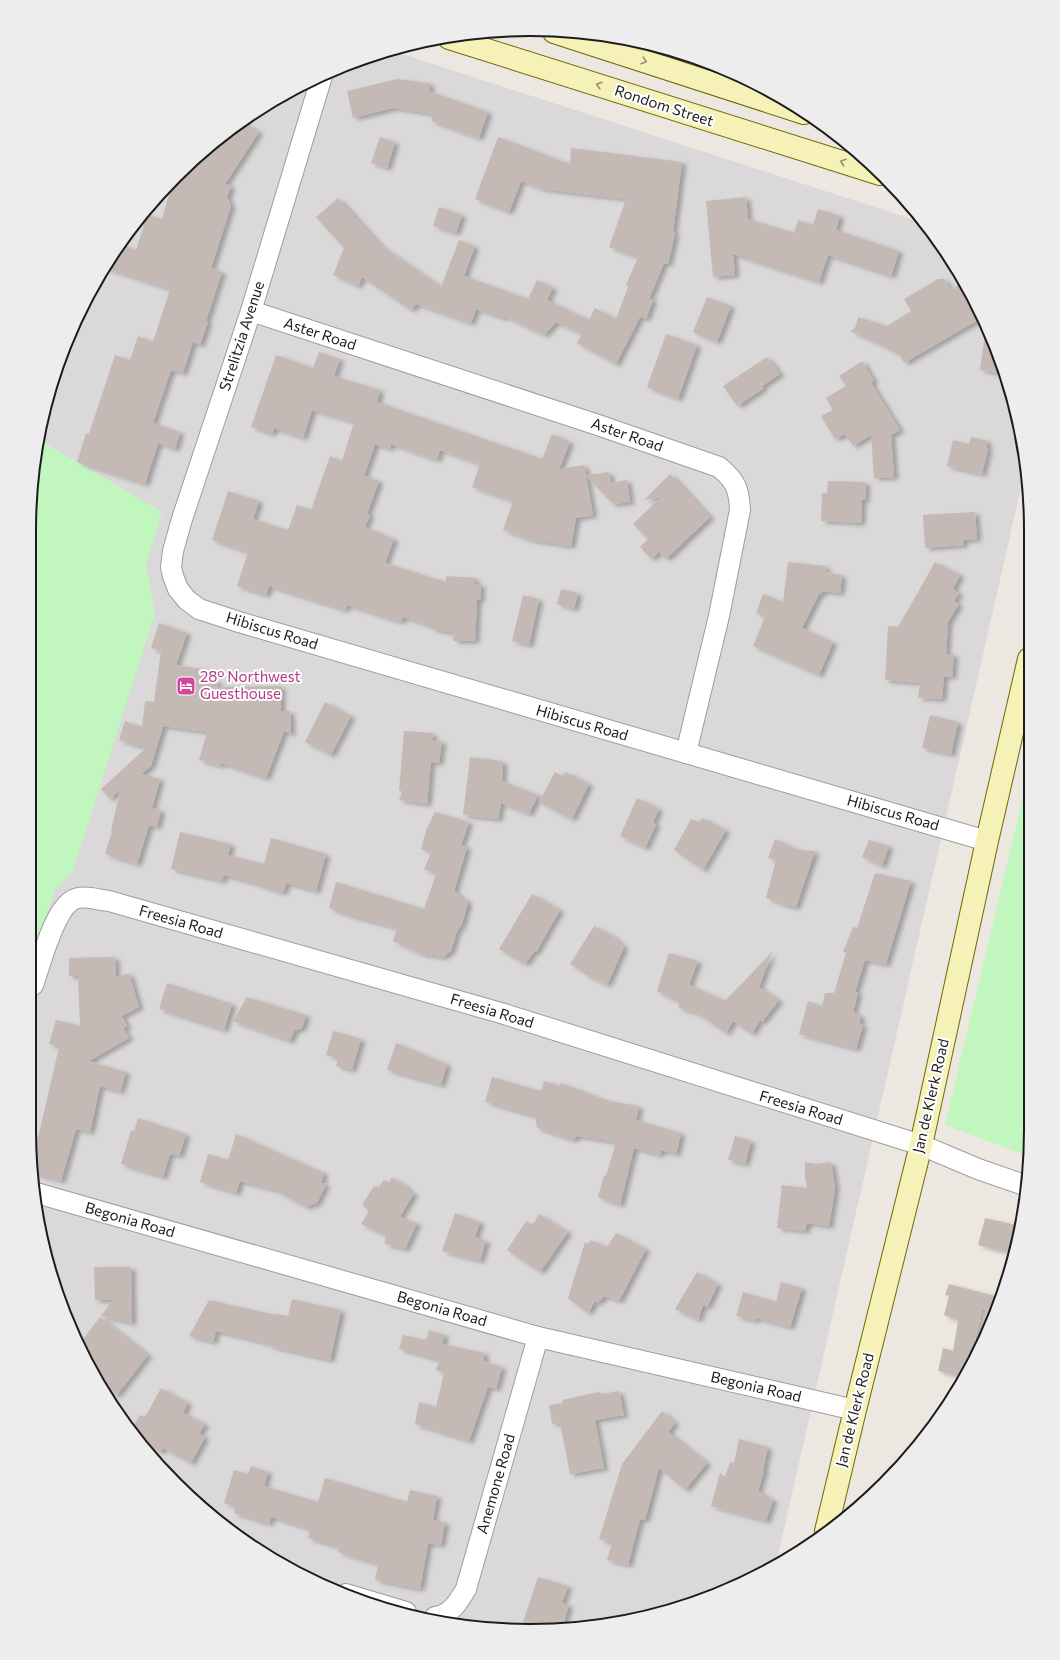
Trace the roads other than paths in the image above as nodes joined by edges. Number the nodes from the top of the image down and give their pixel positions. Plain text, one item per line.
1 (572, 38) edge
2 (459, 41) edge
3 (320, 84) edge
4 (784, 107) edge
5 (868, 170) edge
6 (251, 311) junction
7 (183, 594) joint
8 (1024, 680) edge
9 (686, 753) junction
10 (987, 841) junction
11 (36, 976) edge
12 (921, 1145) junction
13 (1021, 1184) edge
14 (40, 1194) edge
15 (538, 1337) junction
16 (854, 1410) junction
17 (828, 1524) edge
18 (441, 1616) edge

1 -> 4 street
5 -> 2 street, Rondom Street
3 - 6 street, Strelitzia Avenue
6 - 7 street, Strelitzia Avenue
6 - 9 street, Aster Road
7 - 9 street, Hibiscus Road
8 - 10 street, Jan de Klerk Road
9 - 10 street, Hibiscus Road
10 - 12 street, Jan de Klerk Road
11 - 12 street, Freesia Road
12 - 13 street, Freesia Road
12 - 16 street, Jan de Klerk Road
14 - 15 street, Begonia Road
15 - 16 street, Begonia Road
15 - 18 street, Anemone Road
16 - 17 street, Jan de Klerk Road

